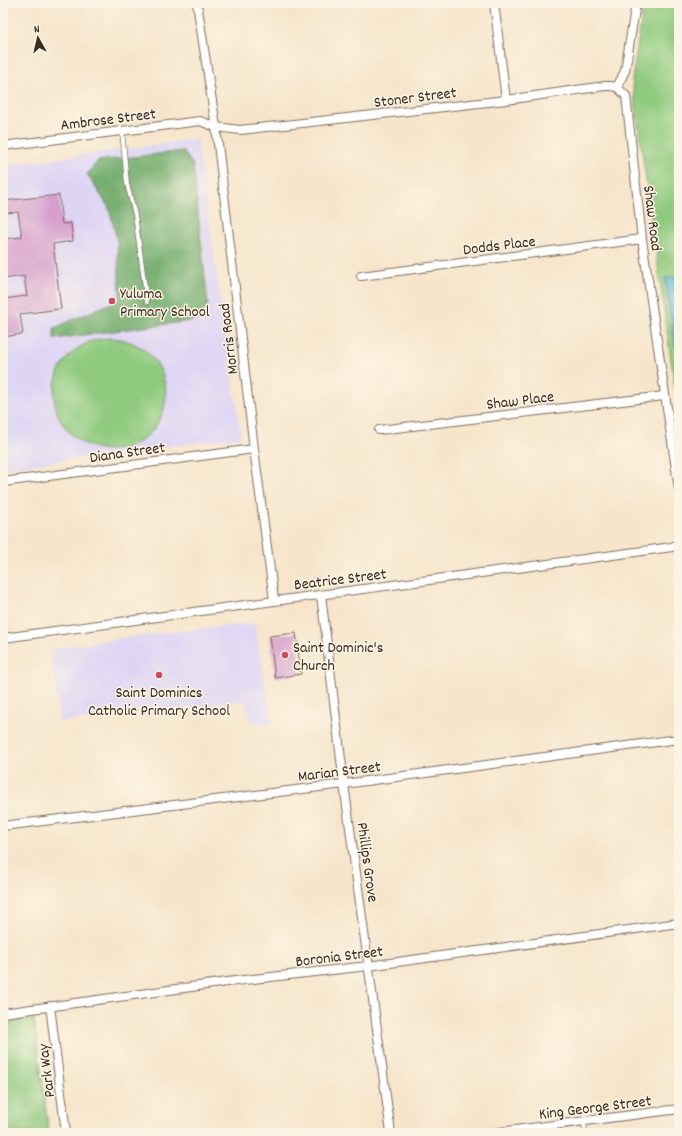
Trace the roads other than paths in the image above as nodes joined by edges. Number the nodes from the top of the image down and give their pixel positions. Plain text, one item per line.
1 (198, 3) edge
2 (494, 3) edge
3 (636, 3) edge
4 (617, 88) junction
5 (506, 100) junction
6 (216, 127) junction
7 (122, 130) junction
8 (3, 146) edge
9 (642, 239) junction
10 (361, 276) dead end
11 (147, 302) dead end
12 (664, 396) junction
13 (379, 430) dead end
14 (254, 449) junction
15 (3, 482) edge
16 (679, 489) edge
17 (679, 544) edge
18 (321, 595) junction
19 (274, 600) junction
20 (3, 638) edge
21 (679, 739) edge
22 (344, 784) junction
23 (3, 826) edge
24 (679, 923) edge
25 (368, 966) junction
26 (50, 1006) junction
27 (3, 1013) edge
28 (679, 1109) edge
29 (584, 1121) junction
30 (506, 1132) edge
31 (66, 1133) edge
32 (391, 1133) edge
33 (492, 1133) edge
34 (585, 1133) edge

1 - 6 street, Morris Road
2 - 5 street
3 - 4 street
4 - 5 street, Stoner Street
4 - 9 street, Shaw Road
5 - 6 street, Stoner Street
6 - 7 street, Ambrose Street
6 - 14 street, Morris Road
7 - 8 street, Ambrose Street
7 - 11 lane
9 - 10 street, Dodds Place
9 - 12 street, Shaw Road
12 - 13 street, Shaw Place
12 - 16 street, Shaw Road
14 - 15 street, Diana Street
14 - 19 street, Morris Road
17 - 18 street, Beatrice Street
18 - 19 street, Beatrice Street
18 - 22 street, Phillips Grove
19 - 20 street, Beatrice Street
21 - 22 street, Marian Street
22 - 23 street, Marian Street
22 - 25 street, Phillips Grove
24 - 25 street, Boronia Street
25 - 26 street, Boronia Street
25 - 32 street, Phillips Grove
26 - 27 street, Boronia Street
26 - 31 street, Park Way
28 - 29 street, King George Street
29 - 30 street, King George Street
29 - 34 lane
30 - 33 street, King George Street

